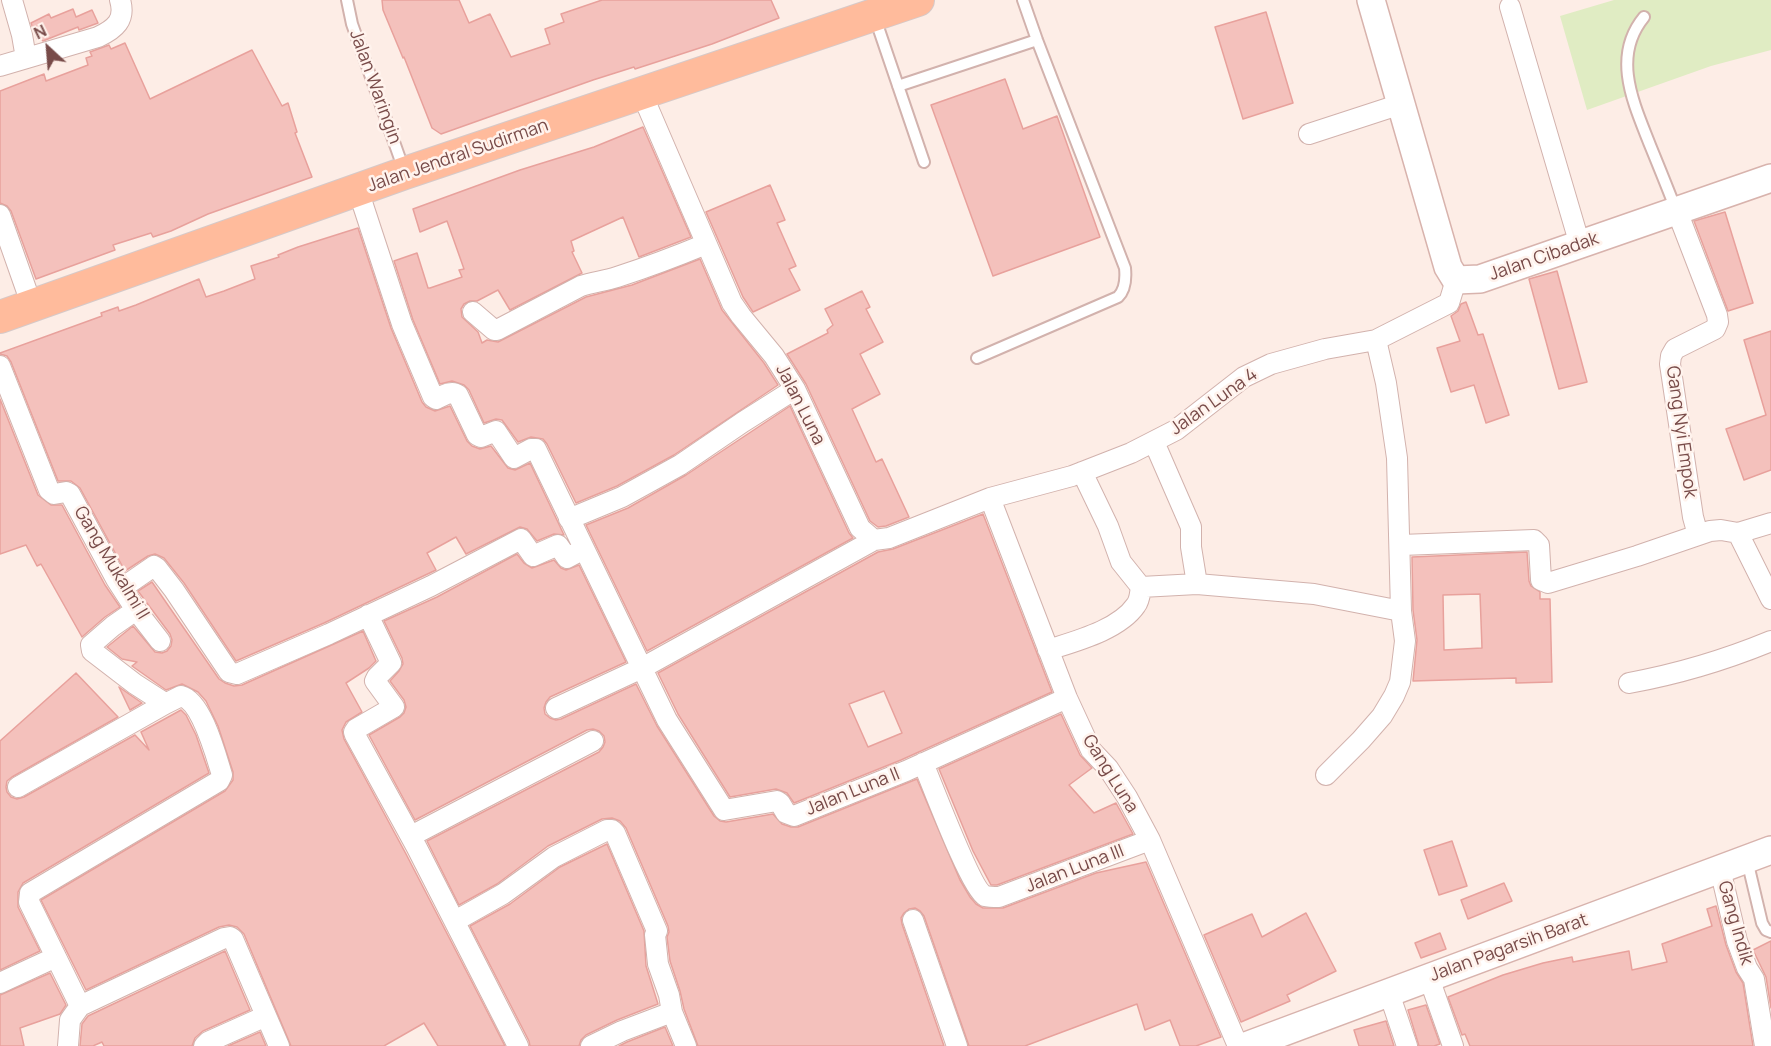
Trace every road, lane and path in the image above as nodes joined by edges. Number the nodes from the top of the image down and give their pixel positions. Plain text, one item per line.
1 (120, 0) edge
2 (347, 0) edge
3 (918, 0) edge
4 (1023, 0) edge
5 (1371, 0) edge
6 (18, 2) edge
7 (1510, 7) dead end
8 (874, 15) junction
9 (1644, 17) dead end
10 (1037, 40) junction
11 (26, 58) junction
12 (0, 66) edge
13 (898, 86) junction
14 (642, 94) junction
15 (1401, 104) junction
16 (1309, 134) dead end
17 (924, 162) dead end
18 (405, 173) junction
19 (1771, 178) edge
20 (358, 190) junction
21 (1677, 211) junction
22 (0, 215) edge
23 (706, 244) junction
24 (1580, 244) junction
25 (1456, 279) junction
26 (32, 306) junction
27 (473, 312) dead end
28 (0, 317) edge
29 (1376, 340) junction
30 (977, 358) dead end
31 (0, 366) edge
32 (795, 389) junction
33 (1154, 442) junction
34 (1082, 472) junction
35 (990, 498) junction
36 (569, 519) junction
37 (1771, 523) edge
38 (1738, 533) junction
39 (1698, 535) junction
40 (874, 540) junction
41 (1401, 545) junction
42 (584, 549) junction
43 (1197, 584) junction
44 (1141, 586) junction
45 (122, 588) junction
46 (1771, 599) edge
47 (136, 609) junction
48 (1401, 611) junction
49 (368, 615) junction
50 (160, 641) dead end
51 (1771, 641) edge
52 (1048, 650) junction
53 (642, 668) junction
54 (1629, 683) dead end
55 (1067, 698) junction
56 (165, 704) junction
57 (556, 708) dead end
58 (593, 741) dead end
59 (923, 763) junction
60 (1326, 775) dead end
61 (18, 787) dead end
62 (411, 836) junction
63 (1149, 840) junction
64 (1759, 855) edge
65 (1720, 869) junction
66 (913, 920) dead end
67 (455, 921) junction
68 (1771, 932) edge
69 (56, 957) junction
70 (1429, 978) junction
71 (0, 983) edge
72 (1389, 993) junction
73 (80, 1006) junction
74 (672, 1012) junction
75 (266, 1017) junction
76 (68, 1046) edge
77 (204, 1046) edge
78 (279, 1046) edge
79 (518, 1046) edge
80 (591, 1046) edge
81 (686, 1046) edge
82 (957, 1046) edge
83 (1238, 1046) edge
84 (1246, 1046) edge
85 (1407, 1046) edge
86 (1453, 1046) edge
87 (1765, 1046) edge

1 - 11 street
2 - 18 lane, Jalan Waringin
3 - 8 main road, Jalan Jendral Sudirman
4 - 10 lane
5 - 15 main road
6 - 11 street
7 - 24 street
8 - 13 lane
8 - 14 main road, Jalan Jendral Sudirman
9 - 21 lane
10 - 13 lane
10 - 30 lane
11 - 12 street
13 - 17 lane
14 - 18 main road, Jalan Jendral Sudirman
14 - 23 street, Jalan Luna
15 - 16 street
15 - 25 main road
18 - 20 main road, Jalan Jendral Sudirman
19 - 21 main road, Jalan Cibadak
20 - 26 main road, Jalan Jendral Sudirman
20 - 36 street
21 - 24 main road, Jalan Cibadak
21 - 39 street, Gang Nyi Empok
22 - 26 street
23 - 27 street
23 - 32 street, Jalan Luna
24 - 25 main road, Jalan Cibadak
25 - 29 street, Jalan Luna 4
26 - 28 main road, Jalan Jendral Sudirman
29 - 33 street, Jalan Luna 4
29 - 41 street
31 - 45 street, Gang Mukalmi II
32 - 36 street
32 - 40 street, Jalan Luna
33 - 34 street, Jalan Luna 4
33 - 43 street
34 - 35 street, Jalan Luna 4
34 - 44 street
35 - 40 street
35 - 52 street, Gang Luna
36 - 42 street
37 - 38 street
38 - 39 street
38 - 46 street
39 - 41 street
40 - 53 street
41 - 48 street
42 - 49 street
42 - 53 street
43 - 44 street
43 - 48 street
44 - 52 street
45 - 47 street, Gang Mukalmi II
45 - 49 street
47 - 50 street, Gang Mukalmi II
47 - 56 street
48 - 60 street
49 - 62 street
51 - 54 street
52 - 55 street, Gang Luna
53 - 57 street
53 - 59 street, Jalan Luna II
55 - 59 street, Jalan Luna II
55 - 63 street, Gang Luna
56 - 61 street
56 - 69 street
58 - 62 street
59 - 63 street, Jalan Luna III
62 - 67 street
63 - 83 street, Gang Luna
64 - 65 main road, Jalan Pagarsih Barat
64 - 68 lane
65 - 70 main road, Jalan Pagarsih Barat
65 - 87 street, Gang Indik
66 - 82 street
67 - 74 street
67 - 79 street
69 - 71 street
69 - 73 street
70 - 72 main road, Jalan Pagarsih Barat
70 - 86 street
72 - 84 main road, Jalan Pagarsih Barat
72 - 85 street
73 - 75 street
73 - 76 street
74 - 80 street
74 - 81 street
75 - 77 street
75 - 78 street

